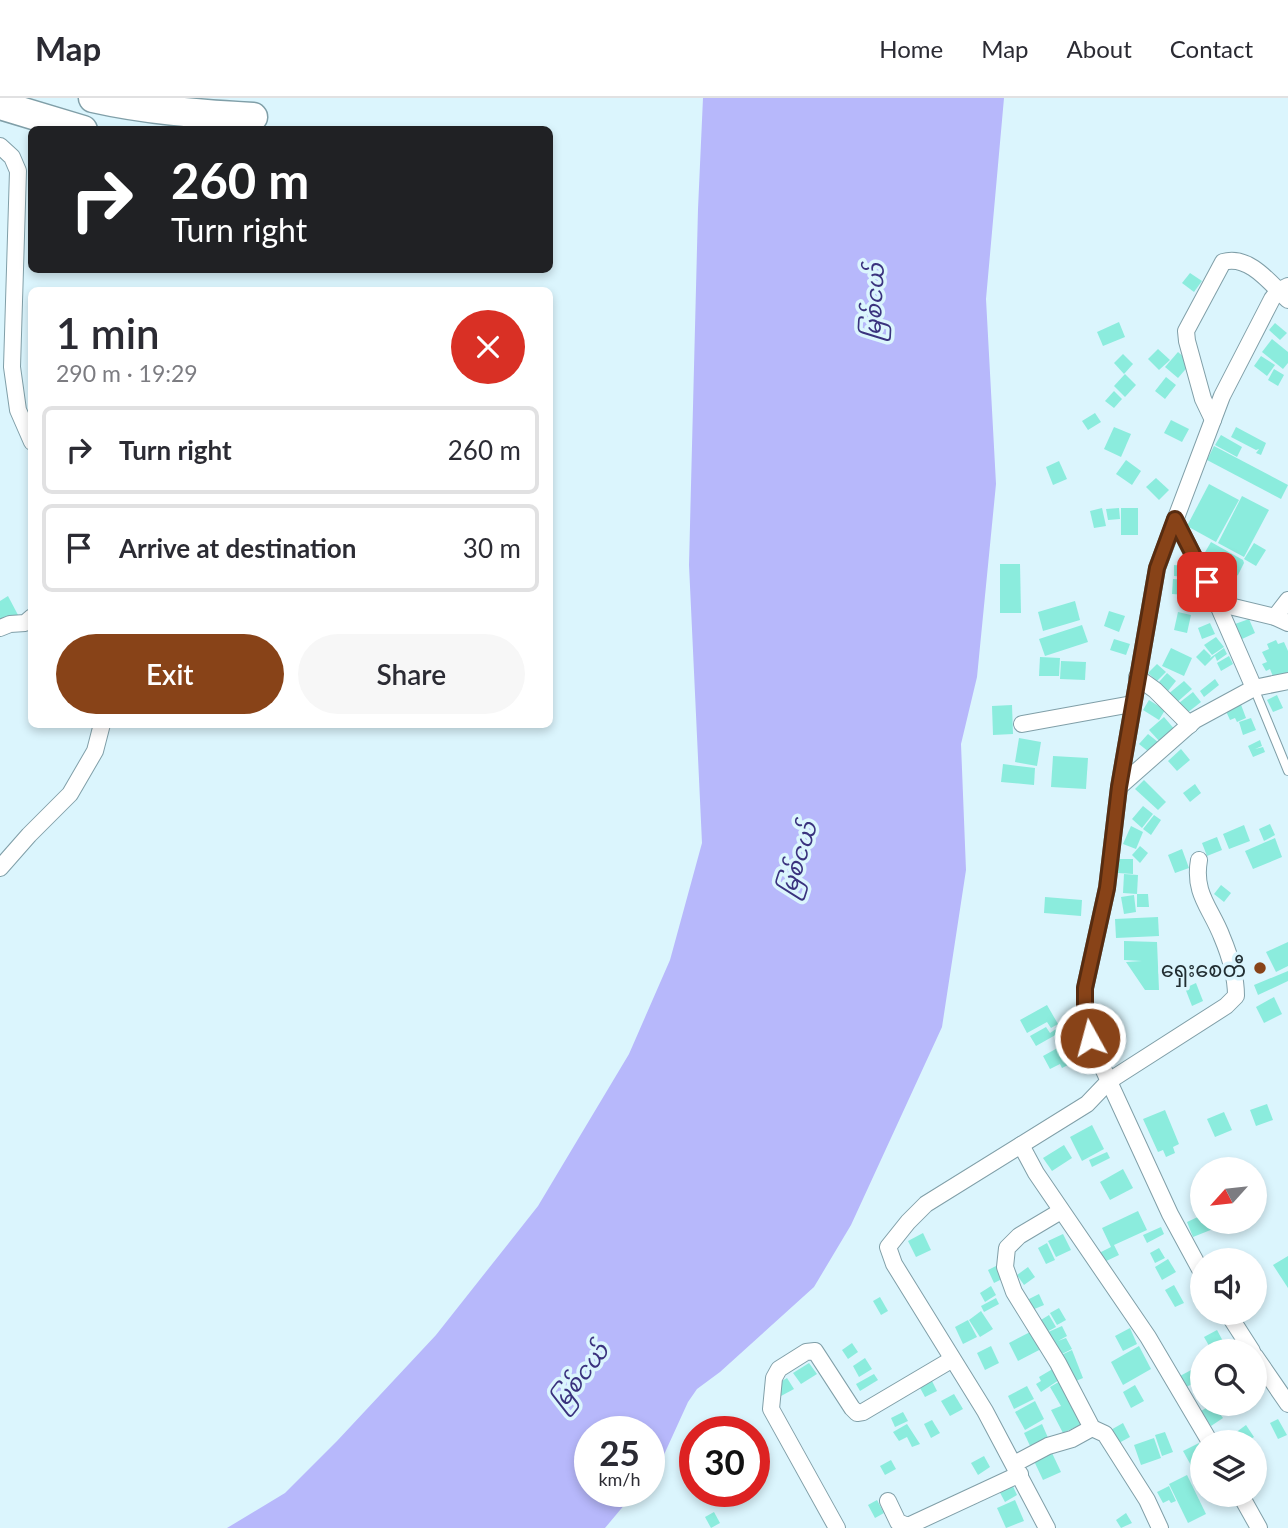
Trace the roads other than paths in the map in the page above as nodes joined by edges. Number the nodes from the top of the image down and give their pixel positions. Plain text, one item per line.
1 (93, 98) edge
2 (0, 105) edge
3 (253, 123) edge
4 (70, 126) edge
5 (0, 146) edge
6 (1285, 292) edge
7 (1213, 420) junction
8 (28, 433) edge
9 (1175, 519) junction
10 (1288, 600) edge
11 (1217, 603) junction
12 (28, 620) edge
13 (1282, 620) edge
14 (0, 628) edge
15 (1137, 677) junction
16 (1288, 681) edge
17 (1254, 688) junction
18 (1132, 704) junction
19 (1023, 724) dead end
20 (1190, 725) junction
21 (103, 728) edge
22 (1288, 771) edge
23 (1119, 787) junction
24 (1199, 860) dead end
25 (0, 868) edge
26 (1109, 1081) junction
27 (1021, 1144) junction
28 (1061, 1211) junction
29 (1190, 1251) edge
30 (951, 1360) junction
31 (1267, 1373) edge
32 (1288, 1404) edge
33 (1092, 1428) junction
34 (1203, 1430) edge
35 (1017, 1469) junction
36 (888, 1502) dead end
37 (1247, 1507) edge
38 (837, 1528) edge
39 (1048, 1528) edge
40 (1160, 1528) edge
41 (1259, 1528) edge

1 - 3 highway
2 - 4 highway
5 - 8 street
6 - 7 street
6 - 7 street
7 - 9 street
9 - 11 street
9 - 15 street
10 - 13 street
11 - 13 street
11 - 17 street
12 - 14 street
15 - 18 street
15 - 20 street
16 - 17 street
17 - 20 street
17 - 22 lane
18 - 19 street
18 - 23 street
20 - 23 street
21 - 25 street
23 - 26 street
24 - 26 street
26 - 27 street
26 - 29 street
27 - 28 street
27 - 30 street
28 - 33 street
28 - 34 street
30 - 35 street
30 - 38 street
31 - 32 street
33 - 35 street
33 - 40 street
35 - 36 street
35 - 39 street
37 - 41 street

